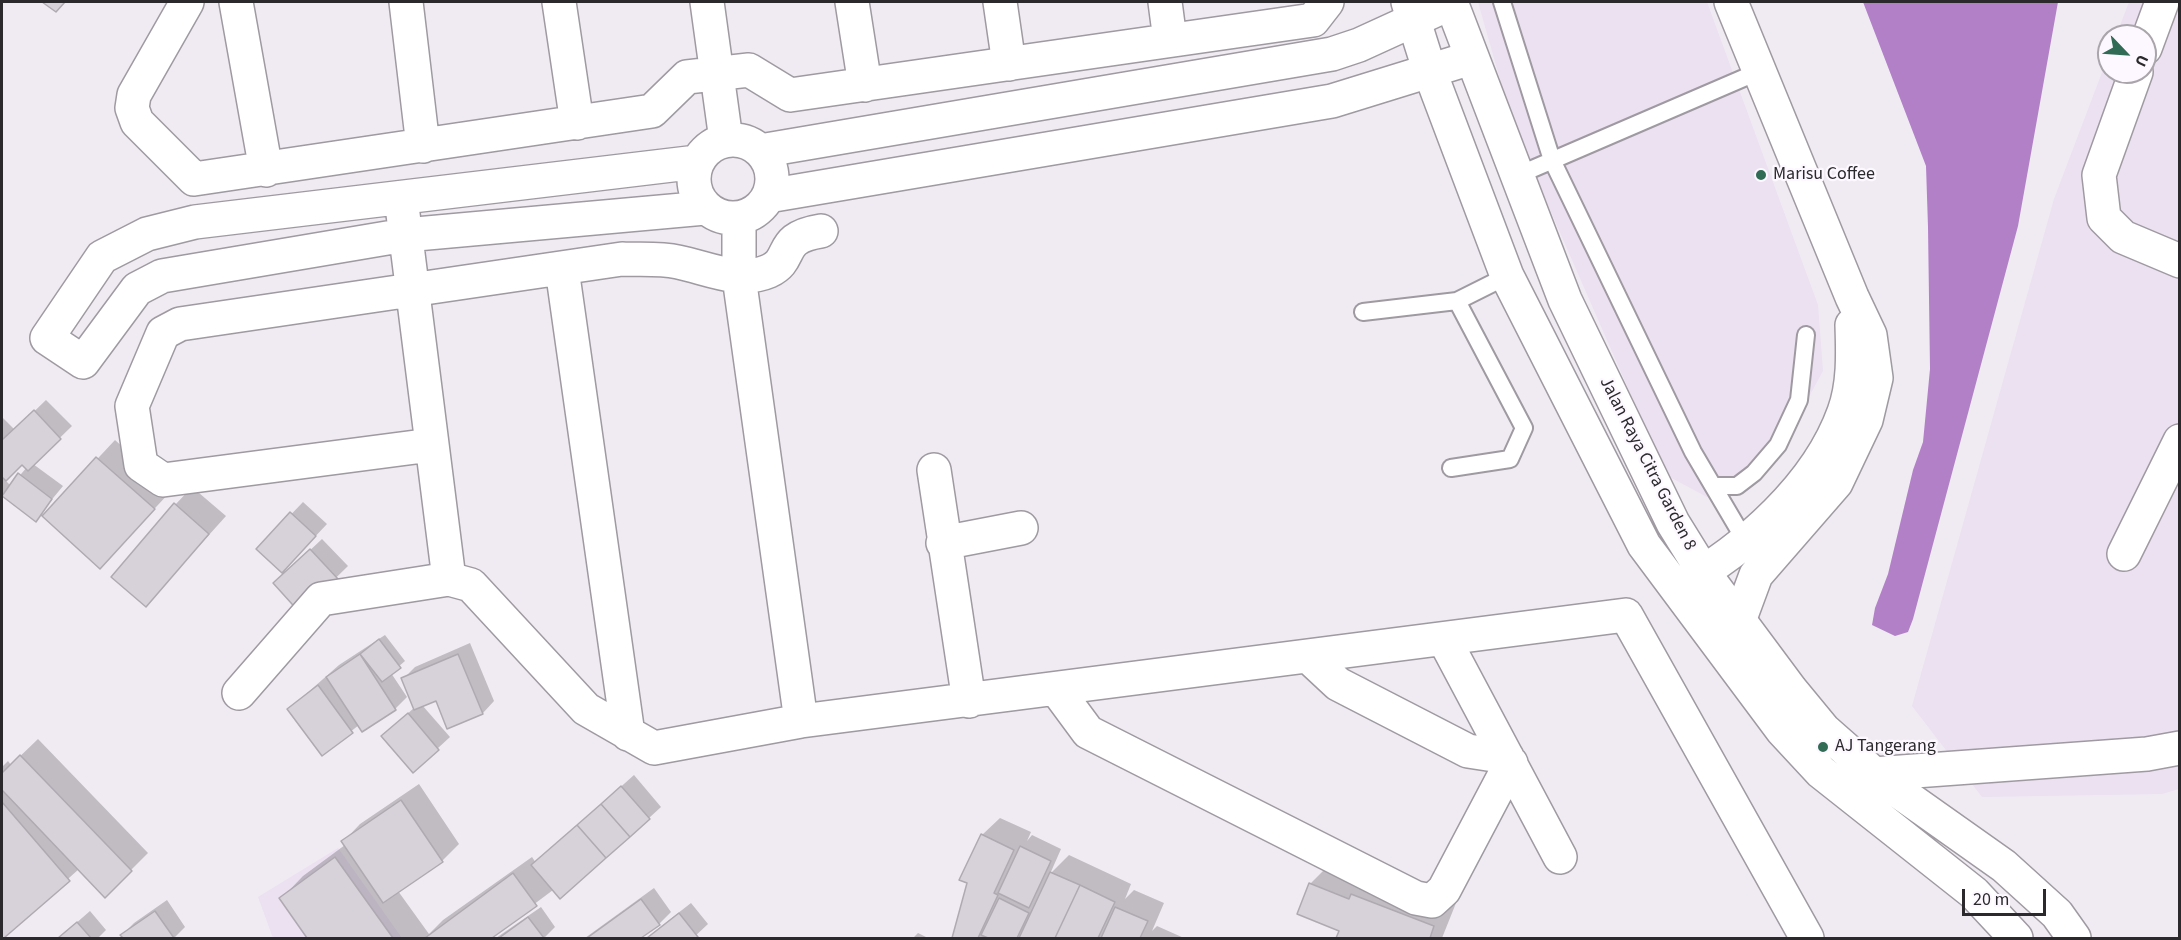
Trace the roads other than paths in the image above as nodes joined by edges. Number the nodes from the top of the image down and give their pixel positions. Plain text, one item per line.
1 (187, 2) edge
2 (236, 2) edge
3 (406, 2) edge
4 (559, 2) edge
5 (707, 2) edge
6 (852, 2) edge
7 (1000, 2) edge
8 (1165, 2) edge
9 (1327, 2) edge
10 (1451, 2) edge
11 (1502, 2) edge
12 (1731, 2) edge
13 (2162, 2) edge
14 (1410, 11) edge
15 (2154, 24) edge
16 (1170, 40) junction
17 (1471, 58) junction
18 (1009, 64) junction
19 (1430, 72) junction
20 (1760, 72) junction
21 (717, 74) junction
22 (2132, 84) edge
23 (865, 85) junction
24 (577, 123) junction
25 (726, 140) junction
26 (423, 146) junction
27 (760, 151) junction
28 (1552, 160) junction
29 (697, 162) junction
30 (266, 170) junction
31 (1516, 176) junction
32 (768, 196) junction
33 (401, 197) junction
34 (705, 208) junction
35 (739, 218) junction
36 (821, 231) dead end
37 (405, 235) junction
38 (2180, 261) edge
39 (562, 269) junction
40 (1507, 276) junction
41 (739, 277) junction
42 (411, 291) junction
43 (1851, 297) junction
44 (1457, 301) junction
45 (1363, 312) dead end
46 (1806, 335) dead end
47 (2180, 441) edge
48 (431, 445) junction
49 (1451, 468) dead end
50 (934, 470) dead end
51 (1714, 486) junction
52 (1021, 528) dead end
53 (1746, 542) junction
54 (943, 543) junction
55 (2124, 554) dead end
56 (1704, 573) junction
57 (449, 579) junction
58 (1675, 588) junction
59 (1739, 621) junction
60 (1444, 639) junction
61 (1309, 657) junction
62 (1057, 690) junction
63 (239, 693) dead end
64 (969, 701) junction
65 (801, 721) junction
66 (628, 734) junction
67 (2180, 748) edge
68 (1509, 760) junction
69 (1862, 784) junction
70 (1560, 857) dead end
71 (1807, 939) edge
72 (2016, 939) edge
73 (2074, 939) edge

1 - 30 street
2 - 30 street
3 - 26 street
4 - 24 street
5 - 21 street
6 - 23 street
7 - 18 street
8 - 16 street
9 - 16 street
10 - 14 street
10 - 17 street, Jalan Raya Citra Garden 8
11 - 28 lane
12 - 20 street
13 - 15 street
14 - 19 street, Jalan Raya Citra Garden 8
14 - 27 street
16 - 18 street
17 - 19 street
17 - 31 street, Jalan Raya Citra Garden 8
18 - 23 street
19 - 32 street
19 - 40 street, Jalan Raya Citra Garden 8
20 - 28 lane
20 - 43 street
21 - 23 street
21 - 24 street
21 - 25 street
22 - 38 street
24 - 26 street
25 - 27 street
25 - 29 street
26 - 30 street
27 - 32 street
28 - 31 lane
28 - 51 lane
29 - 33 street
29 - 34 street
31 - 56 street, Jalan Raya Citra Garden 8
32 - 35 street
33 - 37 street
33 - 37 street
34 - 35 street
34 - 37 street
35 - 41 street
36 - 41 street
37 - 42 street
39 - 41 street
39 - 42 street
39 - 66 street
40 - 44 lane
40 - 58 street, Jalan Raya Citra Garden 8
41 - 65 street
42 - 48 street
42 - 48 street
43 - 53 street
43 - 59 street
44 - 45 lane
44 - 49 lane
46 - 51 lane
47 - 55 street
48 - 57 street
50 - 54 street
51 - 53 lane
52 - 54 street
53 - 56 street
54 - 64 street
56 - 58 street
56 - 59 street, Jalan Raya Citra Garden 8
57 - 63 street
57 - 66 street
58 - 69 street, Jalan Raya Citra Garden 8
59 - 69 street, Jalan Raya Citra Garden 8
60 - 61 street
60 - 68 street
60 - 71 street
61 - 62 street
61 - 68 street
62 - 64 street
62 - 68 street
64 - 65 street
65 - 66 street
67 - 69 street
68 - 70 street
69 - 72 street, Jalan Raya Citra Garden 8
69 - 73 street, Jalan Raya Citra Garden 8

